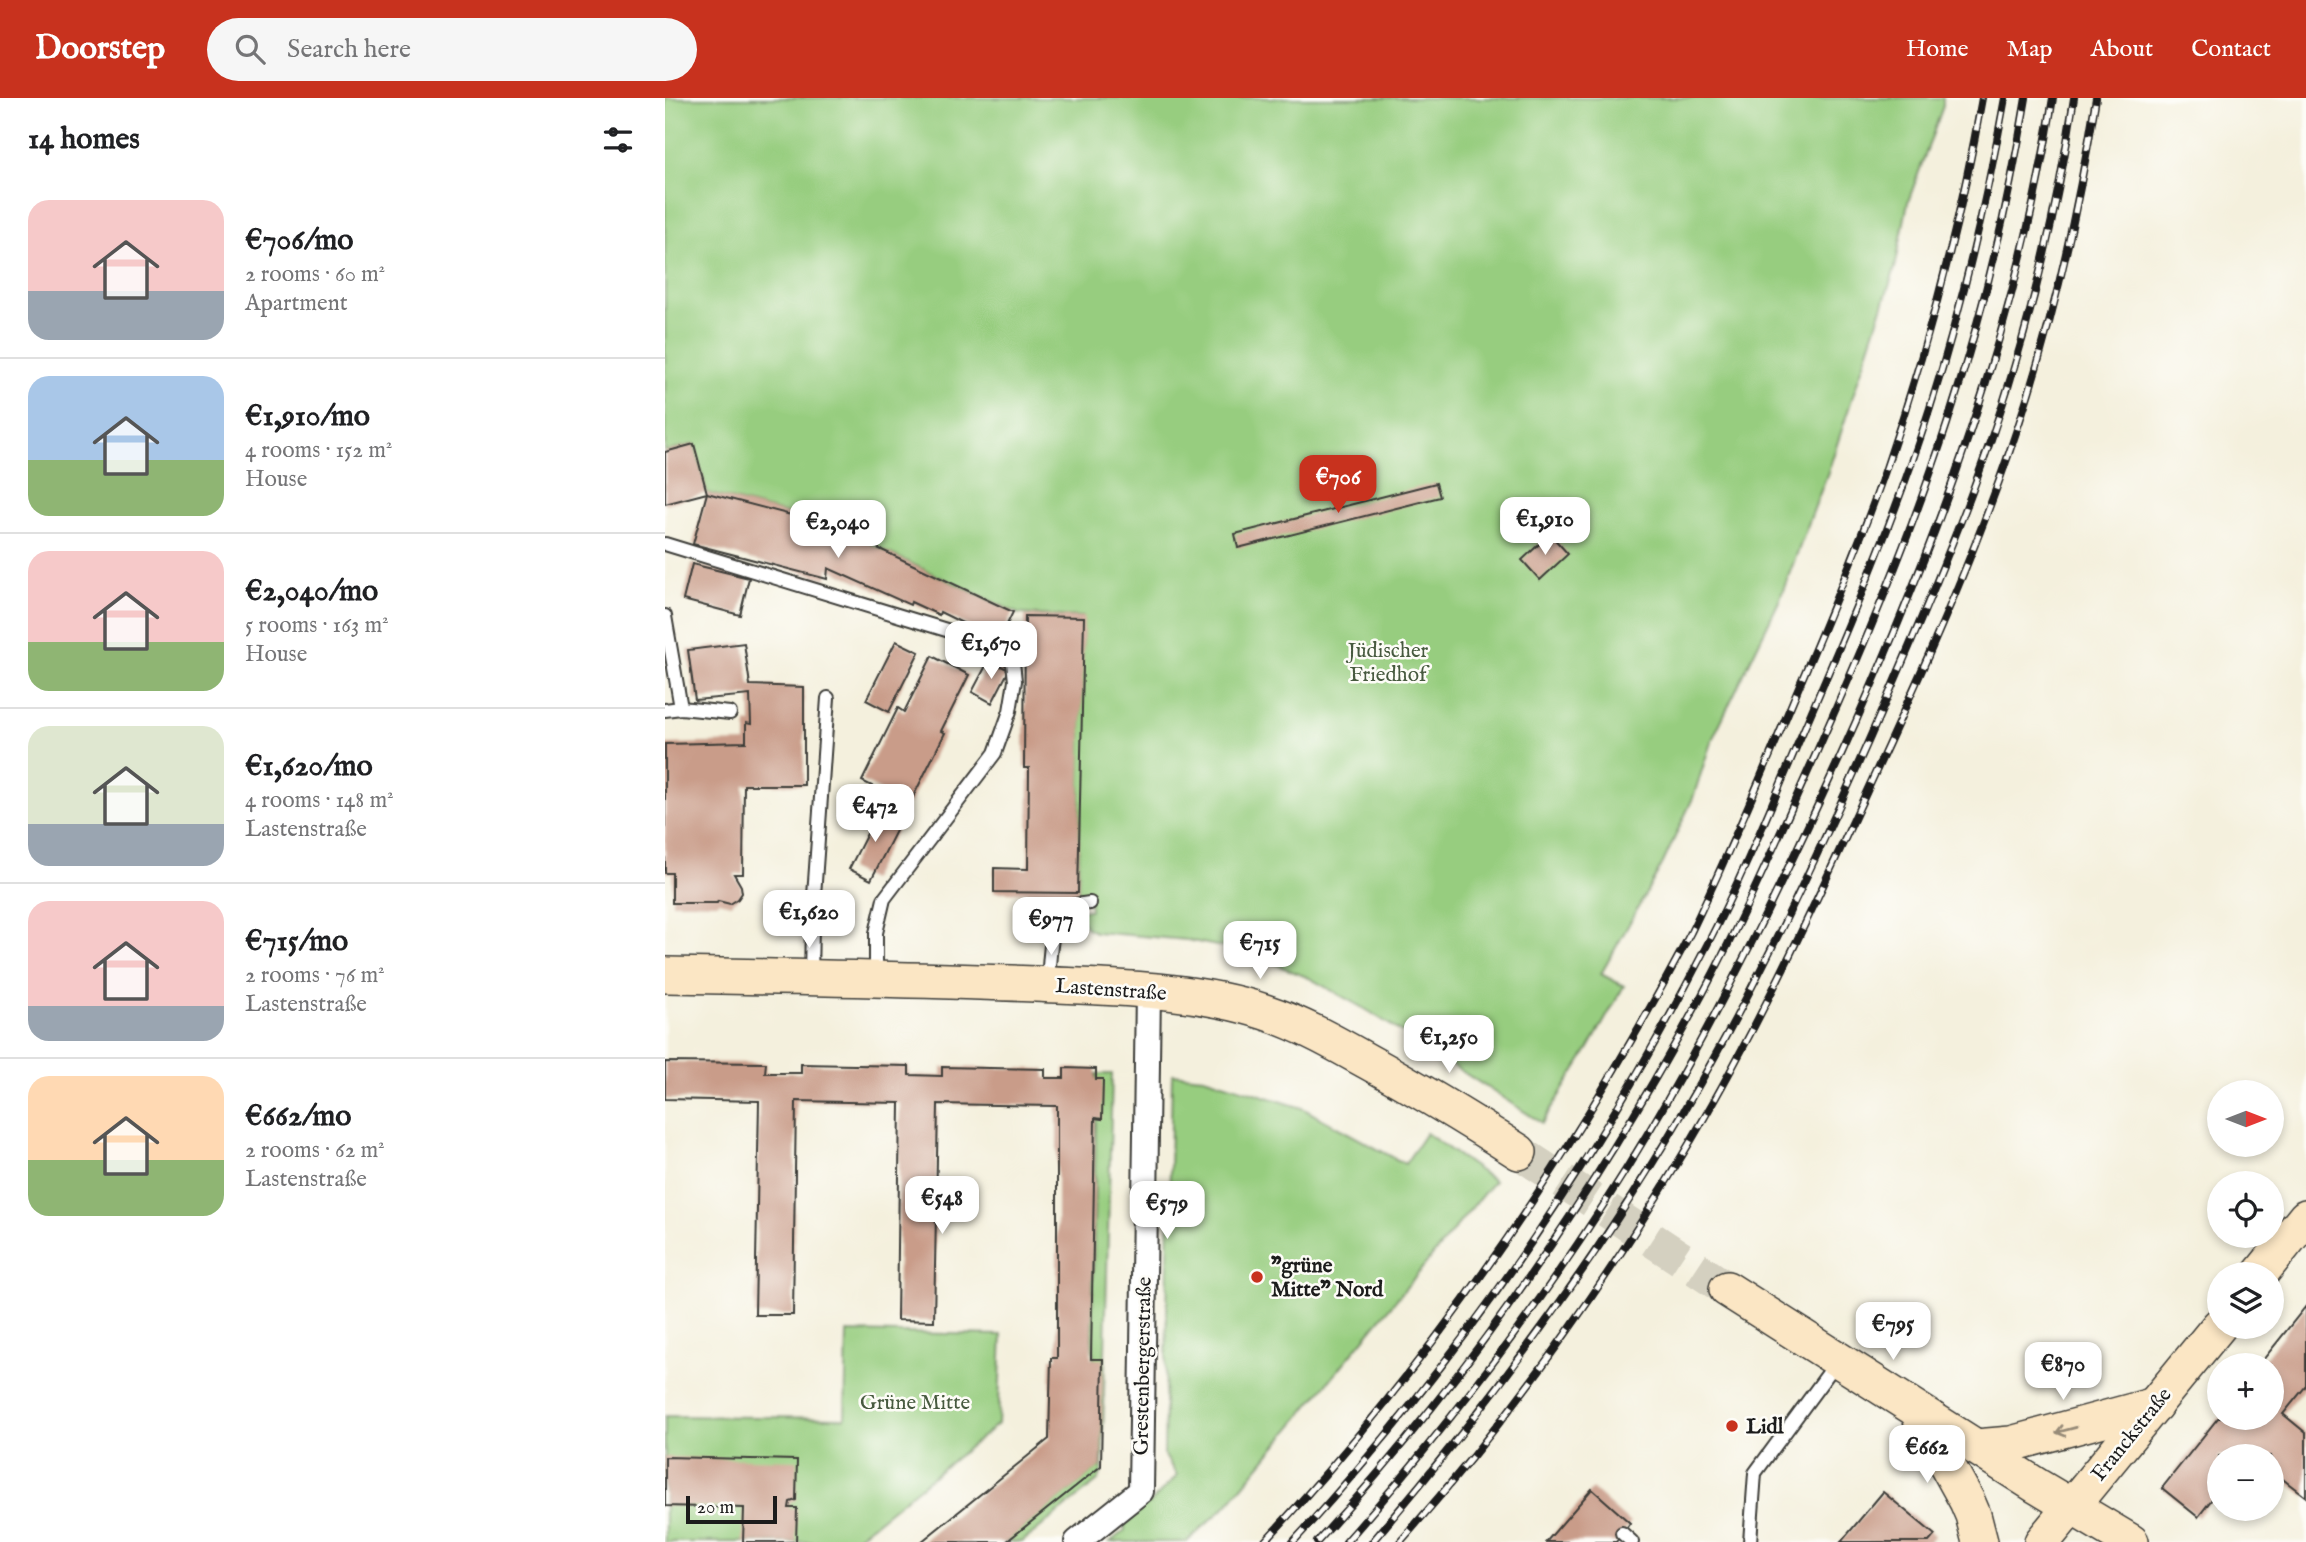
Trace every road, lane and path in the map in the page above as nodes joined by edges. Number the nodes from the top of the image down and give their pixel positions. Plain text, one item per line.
1 (665, 544) edge
2 (665, 616) edge
3 (828, 698) dead end
4 (681, 708) junction
5 (665, 710) edge
6 (730, 713) dead end
7 (1090, 903) dead end
8 (665, 975) edge
9 (811, 978) junction
10 (876, 978) junction
11 (1047, 985) junction
12 (1148, 991) junction
13 (1519, 1152) tunnel mouth
14 (2306, 1217) edge
15 (2270, 1262) edge
16 (1727, 1289) tunnel mouth
17 (2208, 1339) edge
18 (1838, 1360) junction
19 (2155, 1405) junction
20 (1918, 1411) junction
21 (1976, 1447) junction
22 (2071, 1506) junction
23 (1077, 1542) edge
24 (1750, 1542) edge
25 (1980, 1542) edge
26 (2042, 1542) edge
27 (2131, 1542) edge

1 - 10 lane
2 - 4 lane
3 - 9 lane
4 - 5 lane
4 - 6 lane
7 - 11 lane
8 - 9 main road, Lastenstraße
9 - 10 main road, Lastenstraße
10 - 11 main road, Lastenstraße
11 - 12 main road, Lastenstraße
12 - 13 main road, Lastenstraße
12 - 23 street, Grestenbergerstraße
14 - 15 main road
16 - 18 main road
17 - 19 main road, Franckstraße
18 - 20 main road
18 - 24 lane
19 -> 21 main road
19 - 22 main road, Franckstraße
20 - 21 main road
20 - 25 main road
21 - 22 main road
22 - 26 main road, Franckstraße
22 - 27 main road

